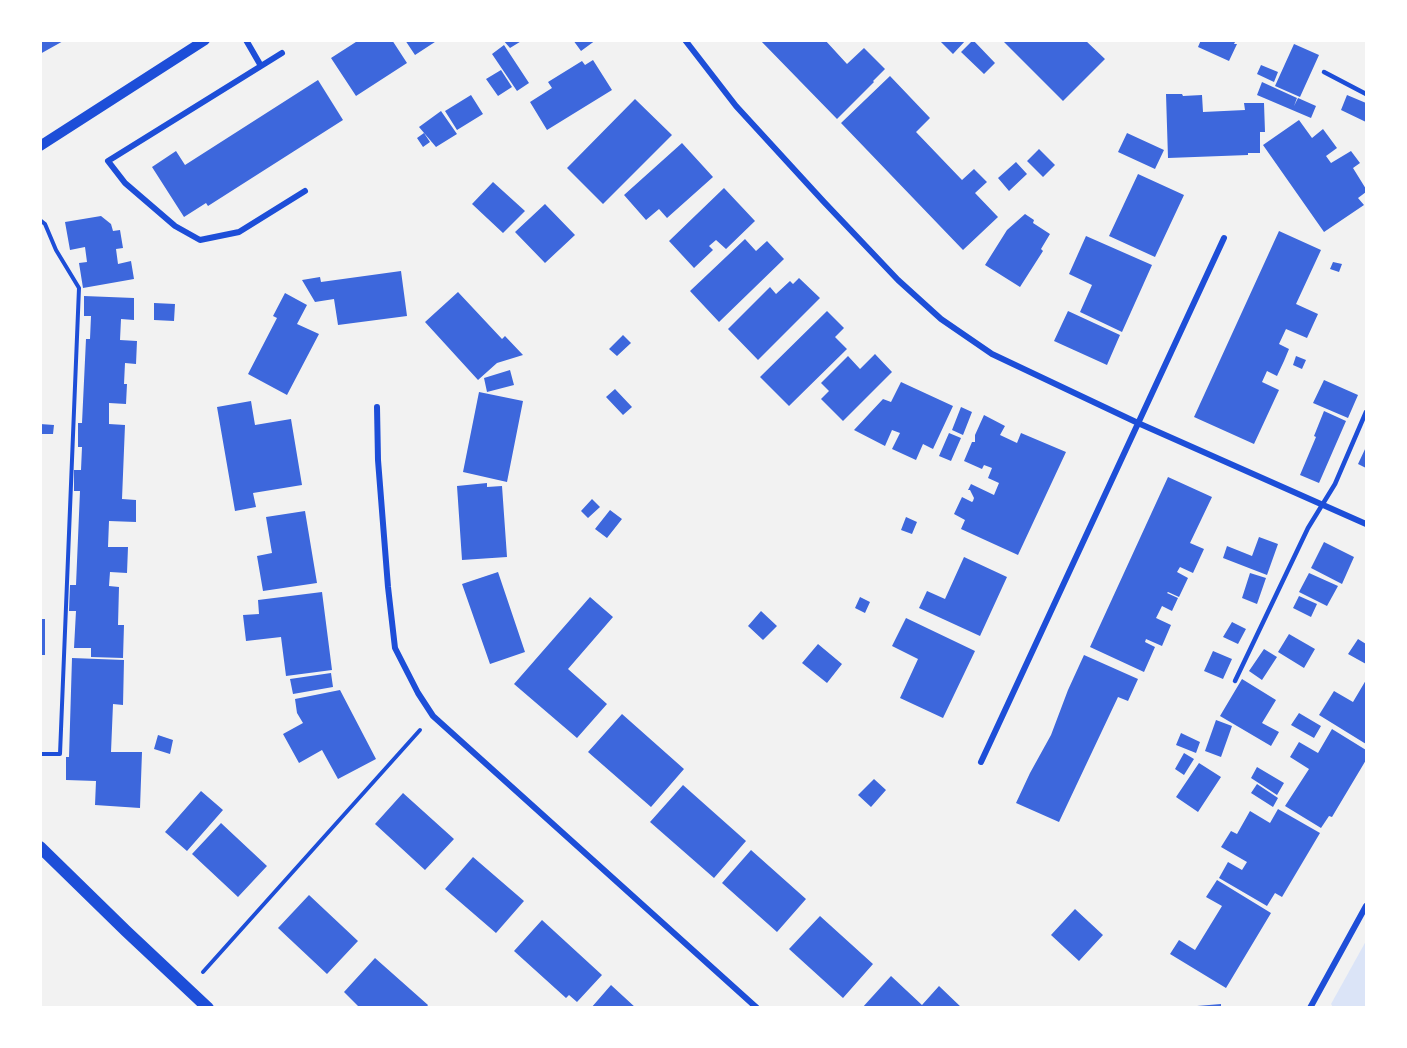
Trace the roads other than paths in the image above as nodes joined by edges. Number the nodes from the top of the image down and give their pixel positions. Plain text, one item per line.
1 (206, 40) edge
2 (246, 40) edge
3 (685, 40) edge
4 (282, 53) dead end
5 (261, 66) junction
6 (1324, 72) dead end
7 (1366, 94) edge
8 (40, 146) edge
9 (305, 191) dead end
10 (1224, 238) dead end
11 (377, 407) dead end
12 (1366, 412) edge
13 (1138, 423) junction
14 (1323, 505) junction
15 (1366, 524) edge
16 (1235, 681) dead end
17 (981, 762) dead end
18 (40, 847) edge
19 (1366, 906) edge
20 (208, 1008) edge
21 (757, 1008) edge
22 (1310, 1008) edge

1 - 8 street
2 - 5 street
3 - 13 street
4 - 5 street
5 - 9 street
6 - 7 lane
10 - 13 street
11 - 21 street
12 - 14 lane
13 - 14 street
13 - 17 street
14 - 15 street
14 - 16 lane
18 - 20 main road
19 - 22 street

